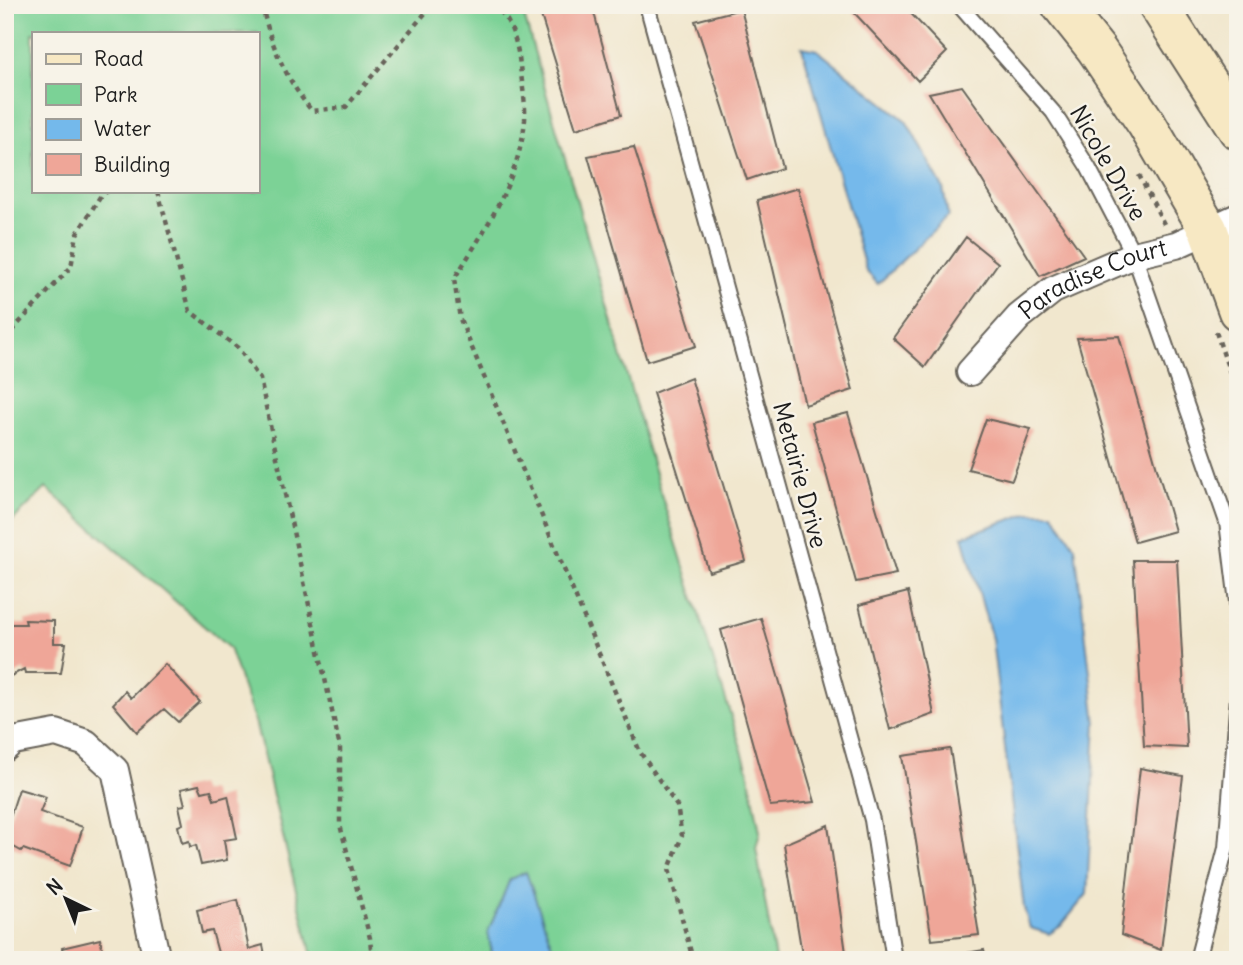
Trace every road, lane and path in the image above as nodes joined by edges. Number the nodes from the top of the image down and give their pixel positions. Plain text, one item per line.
1 (262, 5) edge
2 (436, 5) edge
3 (493, 5) edge
4 (647, 5) edge
5 (960, 5) edge
6 (1061, 5) edge
7 (1158, 5) edge
8 (1238, 130) edge
9 (1135, 166) dead end
10 (106, 192) edge
11 (158, 192) edge
12 (1207, 230) edge
13 (1133, 255) junction
14 (1225, 317) edge
15 (5, 338) edge
16 (970, 372) dead end
17 (1238, 397) edge
18 (1238, 611) edge
19 (1238, 697) edge
20 (5, 748) edge
21 (157, 960) edge
22 (372, 960) edge
23 (693, 960) edge
24 (894, 960) edge
25 (1197, 960) edge

1 - 2 path
3 - 23 path
4 - 24 lane, Metairie Drive
5 - 13 lane, Nicole Drive
6 - 12 main road
7 - 8 main road
9 - 12 path
10 - 15 path
11 - 22 path
12 - 13 street, Paradise Court
12 - 14 main road
13 - 16 street, Paradise Court
13 - 18 lane, Nicole Drive
14 - 17 path
19 - 25 lane
20 - 21 street

